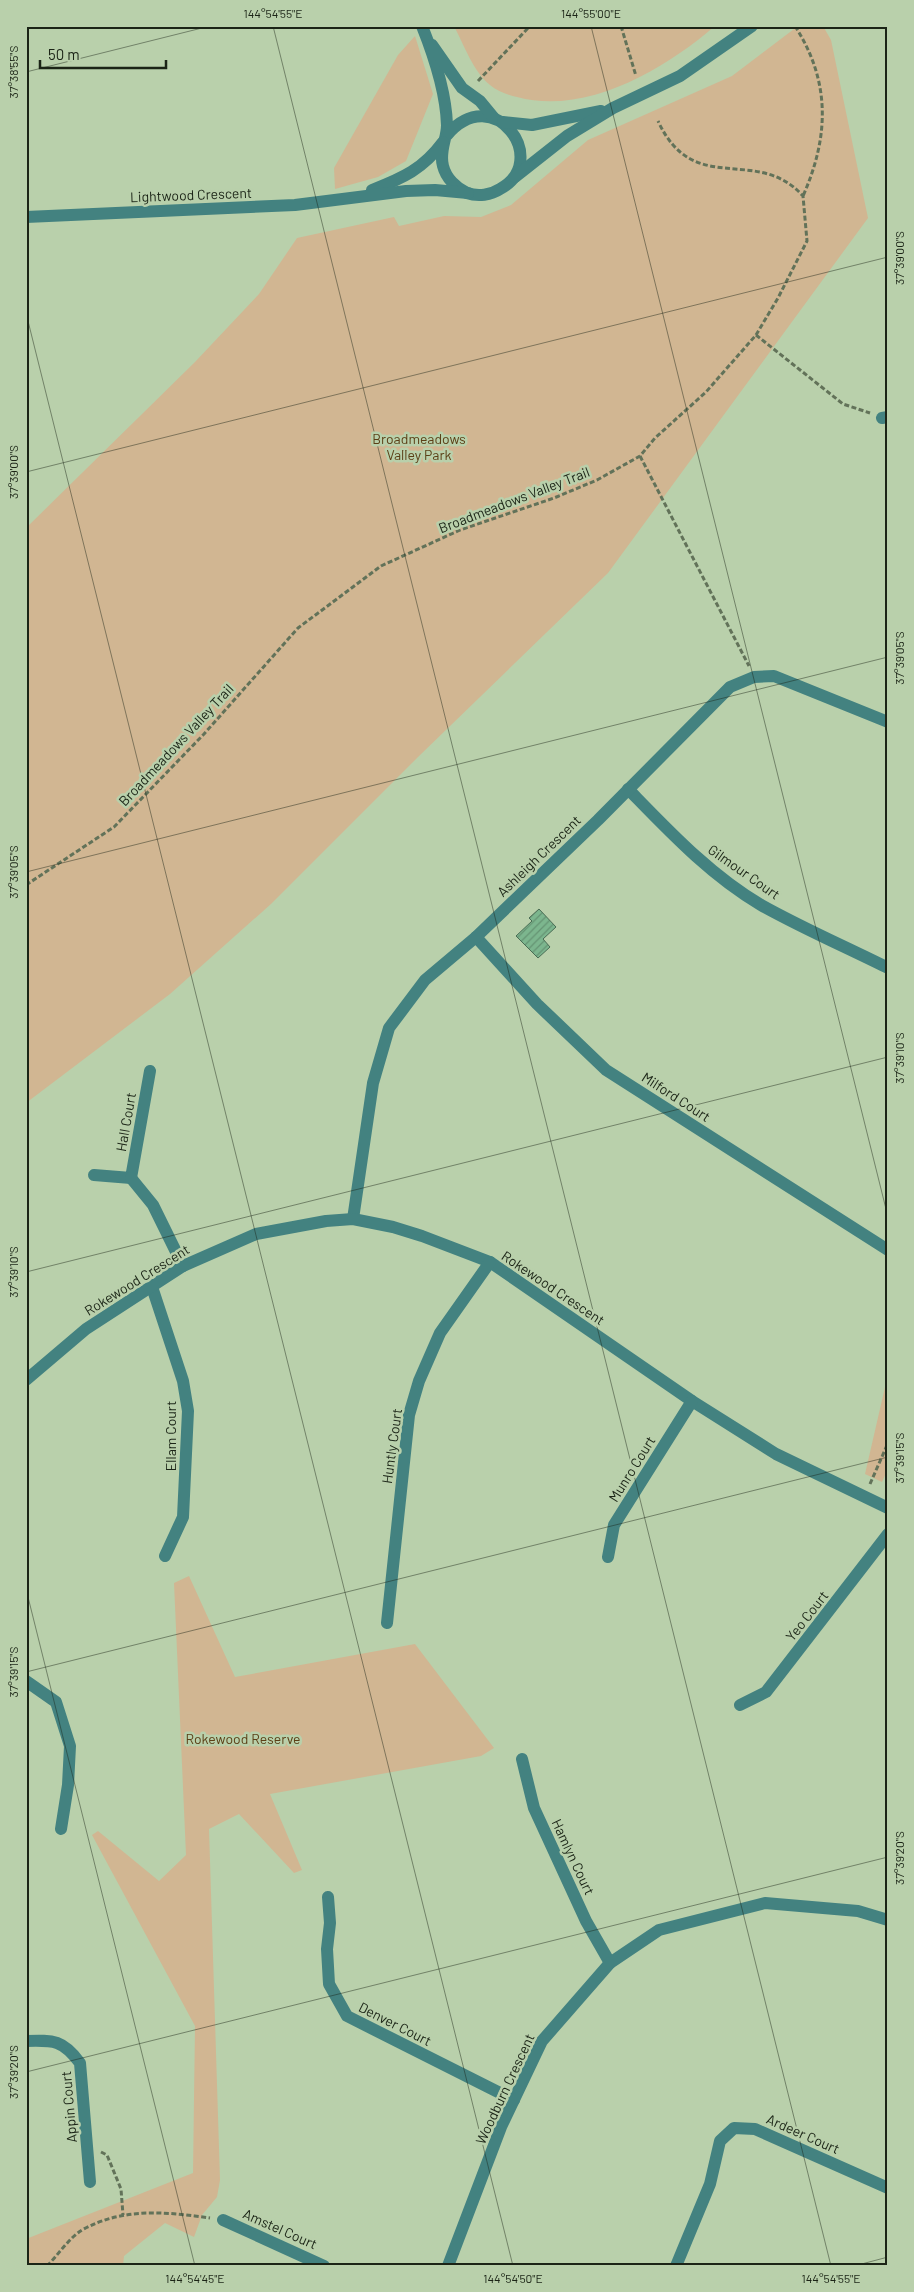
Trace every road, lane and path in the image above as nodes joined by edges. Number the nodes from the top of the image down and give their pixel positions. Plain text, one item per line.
1 (530, 26) edge
2 (621, 26) edge
3 (752, 26) edge
4 (795, 26) edge
5 (423, 30) edge
6 (636, 76) dead end
7 (462, 88) junction
8 (613, 108) junction
9 (498, 120) junction
10 (658, 121) dead end
11 (446, 137) junction
12 (514, 177) junction
13 (468, 193) junction
14 (356, 196) junction
15 (803, 196) junction
16 (26, 218) edge
17 (756, 335) junction
18 (885, 418) edge
19 (640, 456) junction
20 (754, 677) junction
21 (888, 722) edge
22 (628, 790) junction
23 (26, 885) edge
24 (476, 937) junction
25 (888, 968) edge
26 (150, 1071) dead end
27 (94, 1175) dead end
28 (131, 1178) junction
29 (353, 1220) junction
30 (888, 1250) edge
31 (490, 1262) junction
32 (183, 1266) junction
33 (152, 1287) junction
34 (26, 1380) edge
35 (692, 1401) junction
36 (888, 1443) edge
37 (864, 1498) junction
38 (888, 1508) edge
39 (888, 1534) edge
40 (165, 1556) dead end
41 (608, 1557) dead end
42 (386, 1623) dead end
43 (26, 1681) edge
44 (740, 1705) dead end
45 (522, 1759) dead end
46 (61, 1828) dead end
47 (328, 1897) dead end
48 (888, 1919) edge
49 (610, 1963) junction
50 (26, 2041) edge
51 (514, 2100) junction
52 (87, 2146) junction
53 (90, 2182) dead end
54 (888, 2188) edge
55 (124, 2215) junction
56 (223, 2220) joint
57 (47, 2266) edge
58 (324, 2266) edge
59 (448, 2266) edge
60 (676, 2266) edge

1 - 7 path
2 - 6 path
3 - 8 street
4 - 15 path
5 - 7 street
5 - 11 street
7 - 9 street
8 - 9 street
8 - 12 street
9 - 11 street
9 - 12 street
10 - 15 path
11 - 13 street
11 - 14 street, Lightwood Crescent
12 - 13 street
13 - 14 street, Lightwood Crescent
14 - 16 street, Lightwood Crescent
15 - 17 path, Broadmeadows Valley Trail
17 - 18 path
17 - 19 path, Broadmeadows Valley Trail
19 - 20 path
19 - 23 path, Broadmeadows Valley Trail
20 - 21 street, Ashleigh Crescent
20 - 22 street, Ashleigh Crescent
22 - 24 street, Ashleigh Crescent
22 - 25 street, Gilmour Court
24 - 29 street, Ashleigh Crescent
24 - 30 street, Milford Court
26 - 28 street, Hall Court
27 - 28 street
28 - 32 street
29 - 31 street, Rokewood Crescent
29 - 32 street, Rokewood Crescent
31 - 35 street, Rokewood Crescent
31 - 42 street, Huntly Court
32 - 33 street, Rokewood Crescent
33 - 34 street, Rokewood Crescent
33 - 40 street, Ellam Court
35 - 37 street, Rokewood Crescent
35 - 41 street, Munro Court
36 - 37 path
37 - 38 street, Rokewood Crescent
39 - 44 street, Yeo Court
43 - 46 street
45 - 49 street, Hamlyn Court
47 - 51 street, Denver Court
48 - 49 street, Woodburn Crescent
49 - 51 street, Woodburn Crescent
50 - 52 street, Appin Court
51 - 59 street, Woodburn Crescent
52 - 53 street, Appin Court
52 - 55 path
54 - 60 street, Ardeer Court
55 - 56 path
55 - 57 path
56 - 58 street, Amstel Court

